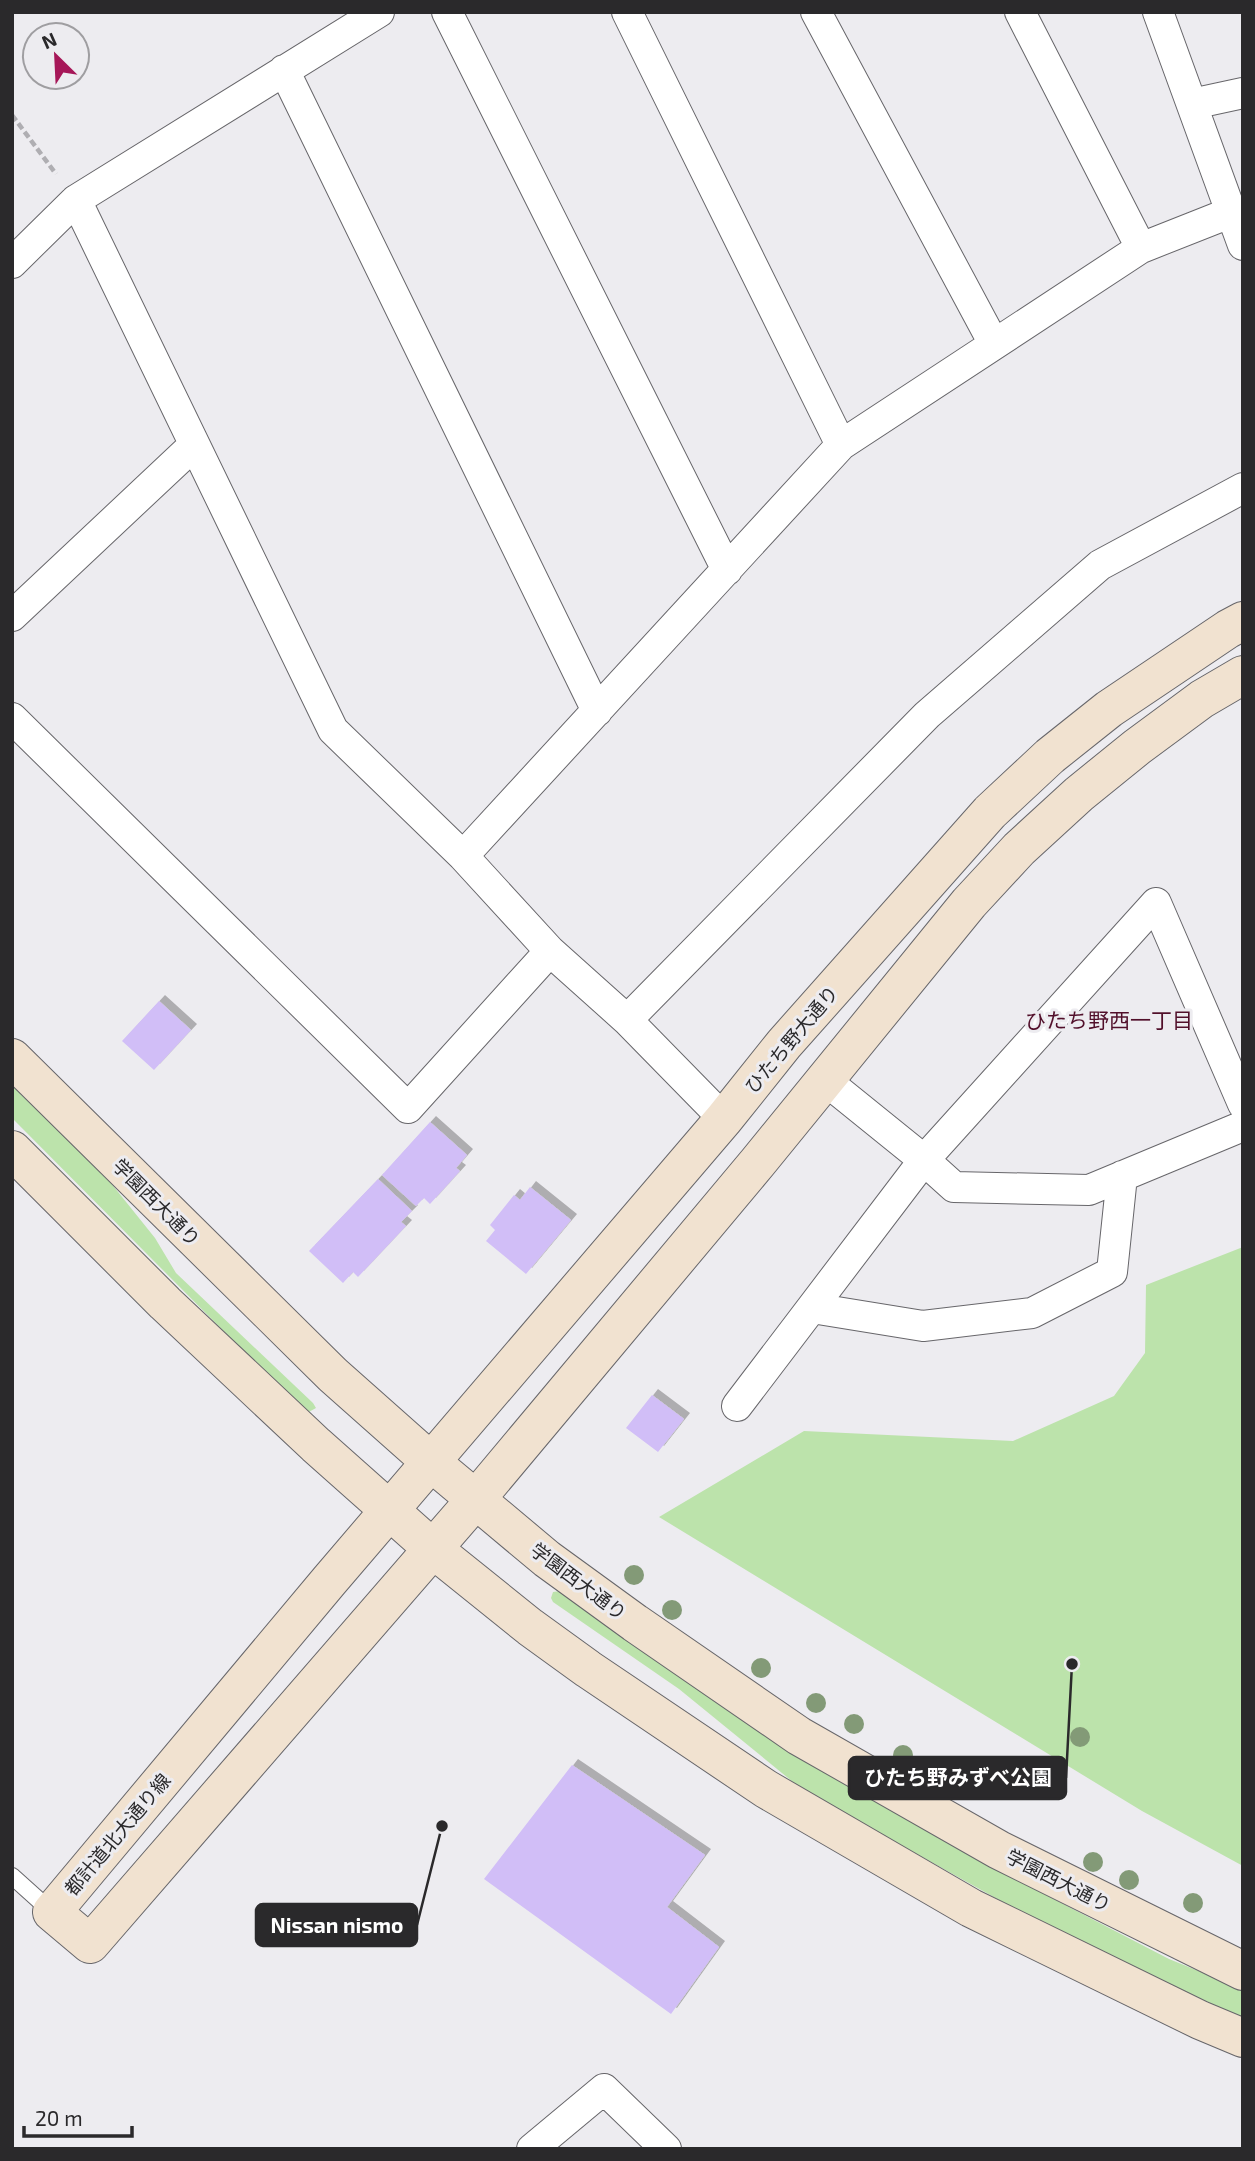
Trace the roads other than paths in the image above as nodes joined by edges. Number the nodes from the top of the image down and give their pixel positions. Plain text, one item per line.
1 (379, 12) edge
2 (447, 12) edge
3 (627, 12) edge
4 (816, 12) edge
5 (1020, 12) edge
6 (1158, 12) edge
7 (284, 70) junction
8 (1243, 93) edge
9 (1192, 104) junction
10 (76, 200) junction
11 (1232, 212) junction
12 (1243, 245) edge
13 (1141, 248) junction
14 (12, 262) edge
15 (994, 344) junction
16 (194, 445) junction
17 (841, 445) junction
18 (1243, 488) edge
19 (727, 570) junction
20 (12, 616) edge
21 (1243, 621) edge
22 (1243, 675) edge
23 (597, 711) junction
24 (12, 718) edge
25 (463, 856) junction
26 (550, 951) junction
27 (627, 1020) junction
28 (12, 1058) edge
29 (825, 1080) junction
30 (1243, 1104) edge
31 (724, 1119) junction
32 (1243, 1126) edge
33 (12, 1150) edge
34 (924, 1160) junction
35 (1122, 1176) junction
36 (812, 1308) junction
37 (737, 1406) dead end
38 (431, 1462) junction
39 (476, 1499) junction
40 (389, 1511) junction
41 (433, 1549) junction
42 (12, 1876) edge
43 (52, 1912) junction
44 (1243, 1971) edge
45 (1243, 2038) edge
46 (532, 2149) edge
47 (666, 2149) edge

1 - 7 street
2 - 19 street
3 - 17 street
4 - 15 street
5 - 13 street
6 - 9 street
7 - 10 street
7 - 23 street
8 - 9 street
9 - 11 street
10 - 14 street
10 - 16 street
11 - 12 street
11 - 13 street
13 - 15 street
15 - 17 street
16 - 20 street
16 - 25 street
17 - 19 street
18 - 27 street
19 - 23 street
21 - 31 street, ひたち野大通り
22 - 29 street
23 - 25 street
24 - 26 street
25 - 26 street
26 - 27 street
27 - 31 street
28 - 38 street, 学園西大通り
29 - 34 street
29 - 39 street
30 - 34 street
31 - 38 street, ひたち野大通り
32 - 35 street
33 - 40 street
34 - 35 street
34 - 36 street
35 - 36 street
36 - 37 street
38 - 39 street, 学園西大通り
38 - 40 street, ひたち野大通り
39 - 41 street
39 - 44 street, 学園西大通り
40 - 41 street
40 - 43 street, 都計道北大通り線
41 - 43 street, 都計道北大通り線
41 - 45 street
42 - 43 lane
46 - 47 street

